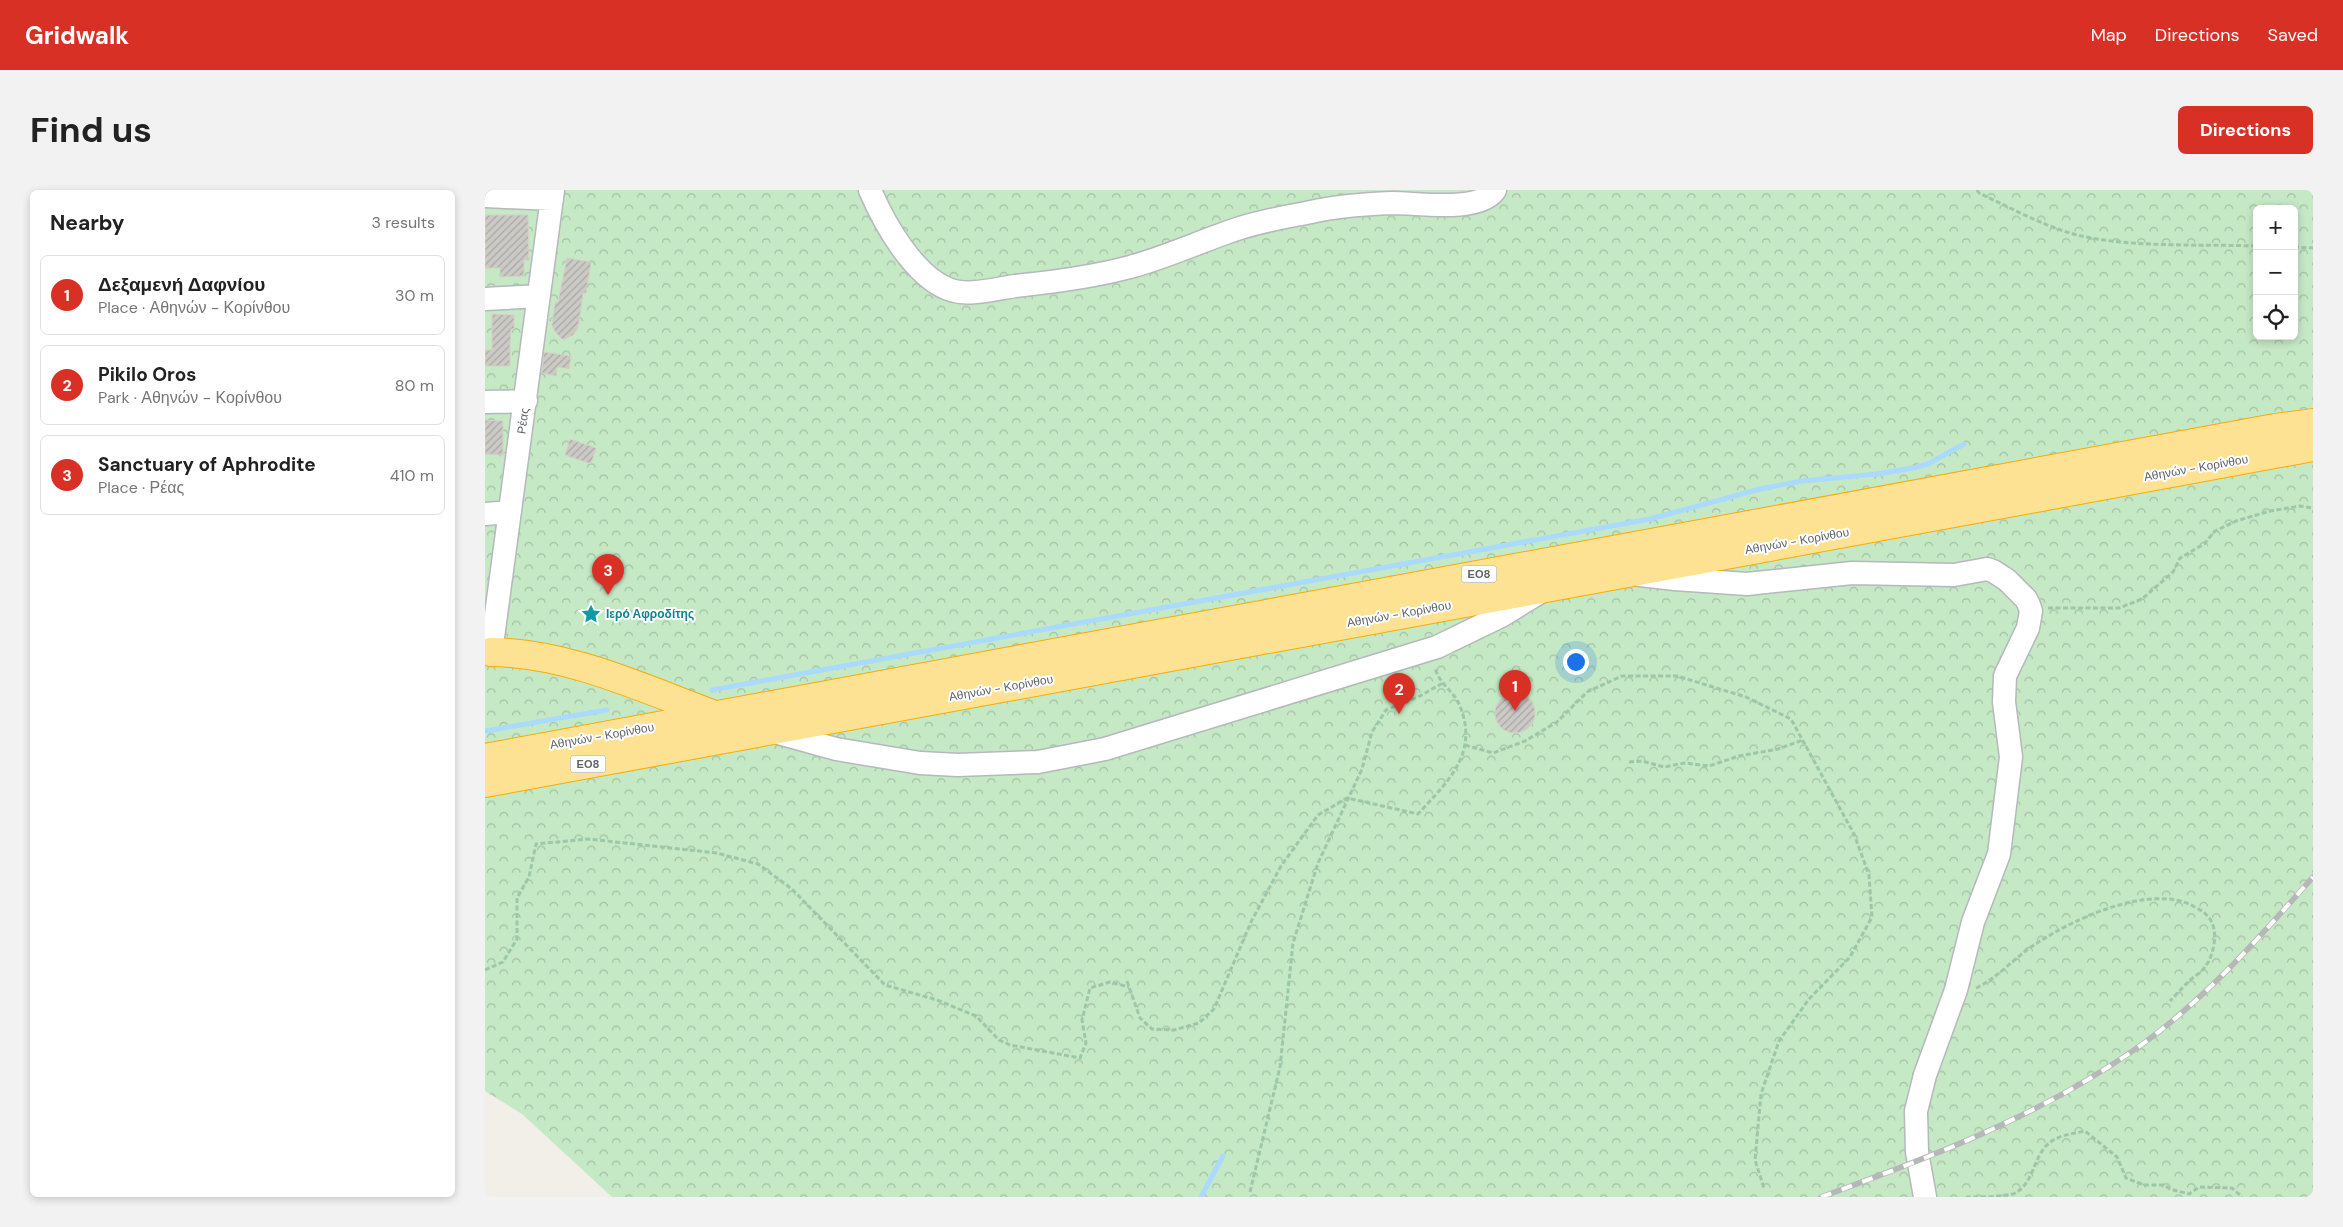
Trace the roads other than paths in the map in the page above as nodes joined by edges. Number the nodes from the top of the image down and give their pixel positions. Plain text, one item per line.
1 (870, 190) edge
2 (1495, 190) edge
3 (552, 195) edge
4 (485, 196) edge
5 (539, 296) junction
6 (485, 299) edge
7 (526, 401) junction
8 (485, 402) edge
9 (2313, 423) edge
10 (2313, 447) edge
11 (510, 512) junction
12 (485, 514) edge
13 (1626, 572) junction
14 (1548, 587) junction
15 (488, 653) edge
16 (715, 715) junction
17 (767, 731) junction
18 (485, 758) edge
19 (485, 783) edge
20 (1925, 1197) edge

1 - 2 street
3 - 4 street
3 - 5 street, Ρέας
5 - 6 street
5 - 7 street, Ρέας
7 - 8 street
7 - 11 street, Ρέας
9 - 16 highway, Αθηνών - Κορίνθου / ΕΟ8
10 - 13 highway, Αθηνών - Κορίνθου / ΕΟ8
11 - 12 street
11 - 15 street, Ρέας
13 - 14 highway, Αθηνών - Κορίνθου / ΕΟ8
13 - 20 street
14 - 17 highway, Αθηνών - Κορίνθου / ΕΟ8
14 - 17 street
15 - 16 highway
16 - 18 highway, Αθηνών - Κορίνθου / ΕΟ8
17 - 19 highway, Αθηνών - Κορίνθου / ΕΟ8

